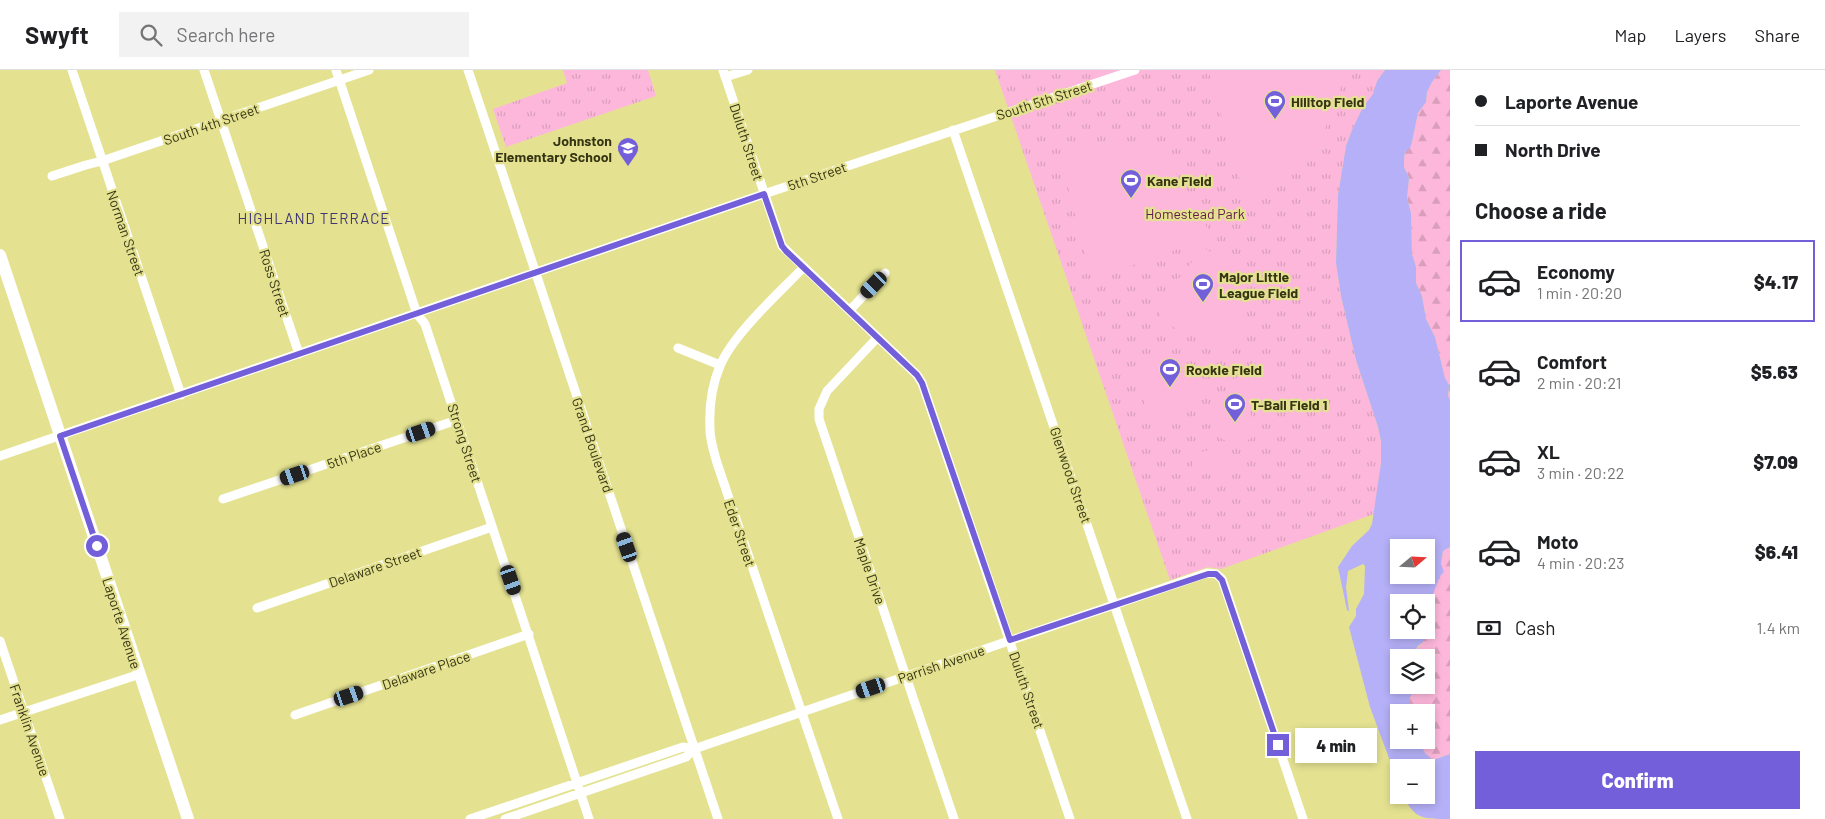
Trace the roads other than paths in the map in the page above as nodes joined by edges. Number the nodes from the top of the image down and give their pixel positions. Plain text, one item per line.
1 (72, 70) edge
2 (204, 70) edge
3 (336, 70) edge
4 (369, 70) edge
5 (468, 70) edge
6 (748, 70) edge
7 (1135, 70) edge
8 (724, 74) edge
9 (339, 80) junction
10 (221, 120) junction
11 (953, 130) junction
12 (102, 161) junction
13 (52, 176) dead end
14 (764, 194) junction
15 (0, 256) edge
16 (804, 267) junction
17 (537, 273) junction
18 (886, 273) dead end
19 (850, 310) junction
20 (417, 314) junction
21 (877, 338) junction
22 (678, 348) dead end
23 (299, 354) junction
24 (720, 365) junction
25 (181, 395) junction
26 (457, 420) junction
27 (60, 436) junction
28 (0, 456) edge
29 (223, 500) dead end
30 (492, 527) junction
31 (1115, 605) junction
32 (257, 608) dead end
33 (529, 634) junction
34 (0, 640) edge
35 (1010, 640) junction
36 (140, 674) junction
37 (906, 676) junction
38 (24, 712) junction
39 (802, 712) junction
40 (295, 715) dead end
41 (0, 720) edge
42 (694, 749) junction
43 (578, 782) junction
44 (581, 793) junction
45 (60, 819) edge
46 (188, 819) edge
47 (470, 819) edge
48 (505, 819) edge
49 (589, 819) edge
50 (718, 819) edge
51 (838, 819) edge
52 (954, 819) edge
53 (1070, 819) edge
54 (1187, 819) edge
55 (1303, 819) edge

1 - 12 street, Norman Street
2 - 10 street, Ross Street
3 - 9 street, Strong Street
4 - 9 street, South 4th Street
5 - 17 street, Grand Boulevard
6 - 8 street
7 - 11 street, South 5th Street
8 - 14 street, Duluth Street
9 - 10 street, South 4th Street
9 - 20 street, Strong Street
10 - 12 street, South 4th Street
10 - 23 street, Ross Street
11 - 14 street, 5th Street
11 - 31 street, Glenwood Street
12 - 13 street, South 4th Street
12 - 25 street, Norman Street
14 - 16 street, Duluth Street
14 - 17 street, 5th Street
15 - 27 street, Laporte Avenue
16 - 19 street, Duluth Street
16 - 24 street, Eder Street
17 - 20 street, 5th Street
17 - 42 street, Grand Boulevard
18 - 19 street
19 - 21 street, Duluth Street
20 - 23 street, 5th Street
20 - 26 street, Strong Street
21 - 35 street, Duluth Street
21 - 37 street, Maple Drive
22 - 24 street
23 - 25 street, 5th Street
24 - 39 street, Eder Street
25 - 27 street, 5th Street
26 - 29 street, 5th Place
26 - 30 street, Strong Street
27 - 28 street, 5th Street
27 - 36 street, Laporte Avenue
30 - 32 street, Delaware Street
30 - 33 street, Strong Street
31 - 35 street, Parrish Avenue
31 - 54 street, Glenwood Street
31 - 55 street, Parrish Avenue
33 - 40 street, Delaware Place
33 - 43 street, Strong Street
34 - 38 street, Franklin Avenue
35 - 37 street, Parrish Avenue
35 - 53 street, Duluth Street
36 - 38 street
36 - 46 street, Laporte Avenue
37 - 39 street, Parrish Avenue
37 - 52 street, Maple Drive
38 - 41 street
38 - 45 street, Franklin Avenue
39 - 42 street, Parrish Avenue
39 - 51 street, Eder Street
42 - 43 street, Parrish Avenue
42 - 44 street, Parrish Avenue
42 - 50 street, Grand Boulevard
43 - 44 street, Strong Street
43 - 47 street, Parrish Avenue
44 - 48 street, Parrish Avenue
44 - 49 street, Strong Street

